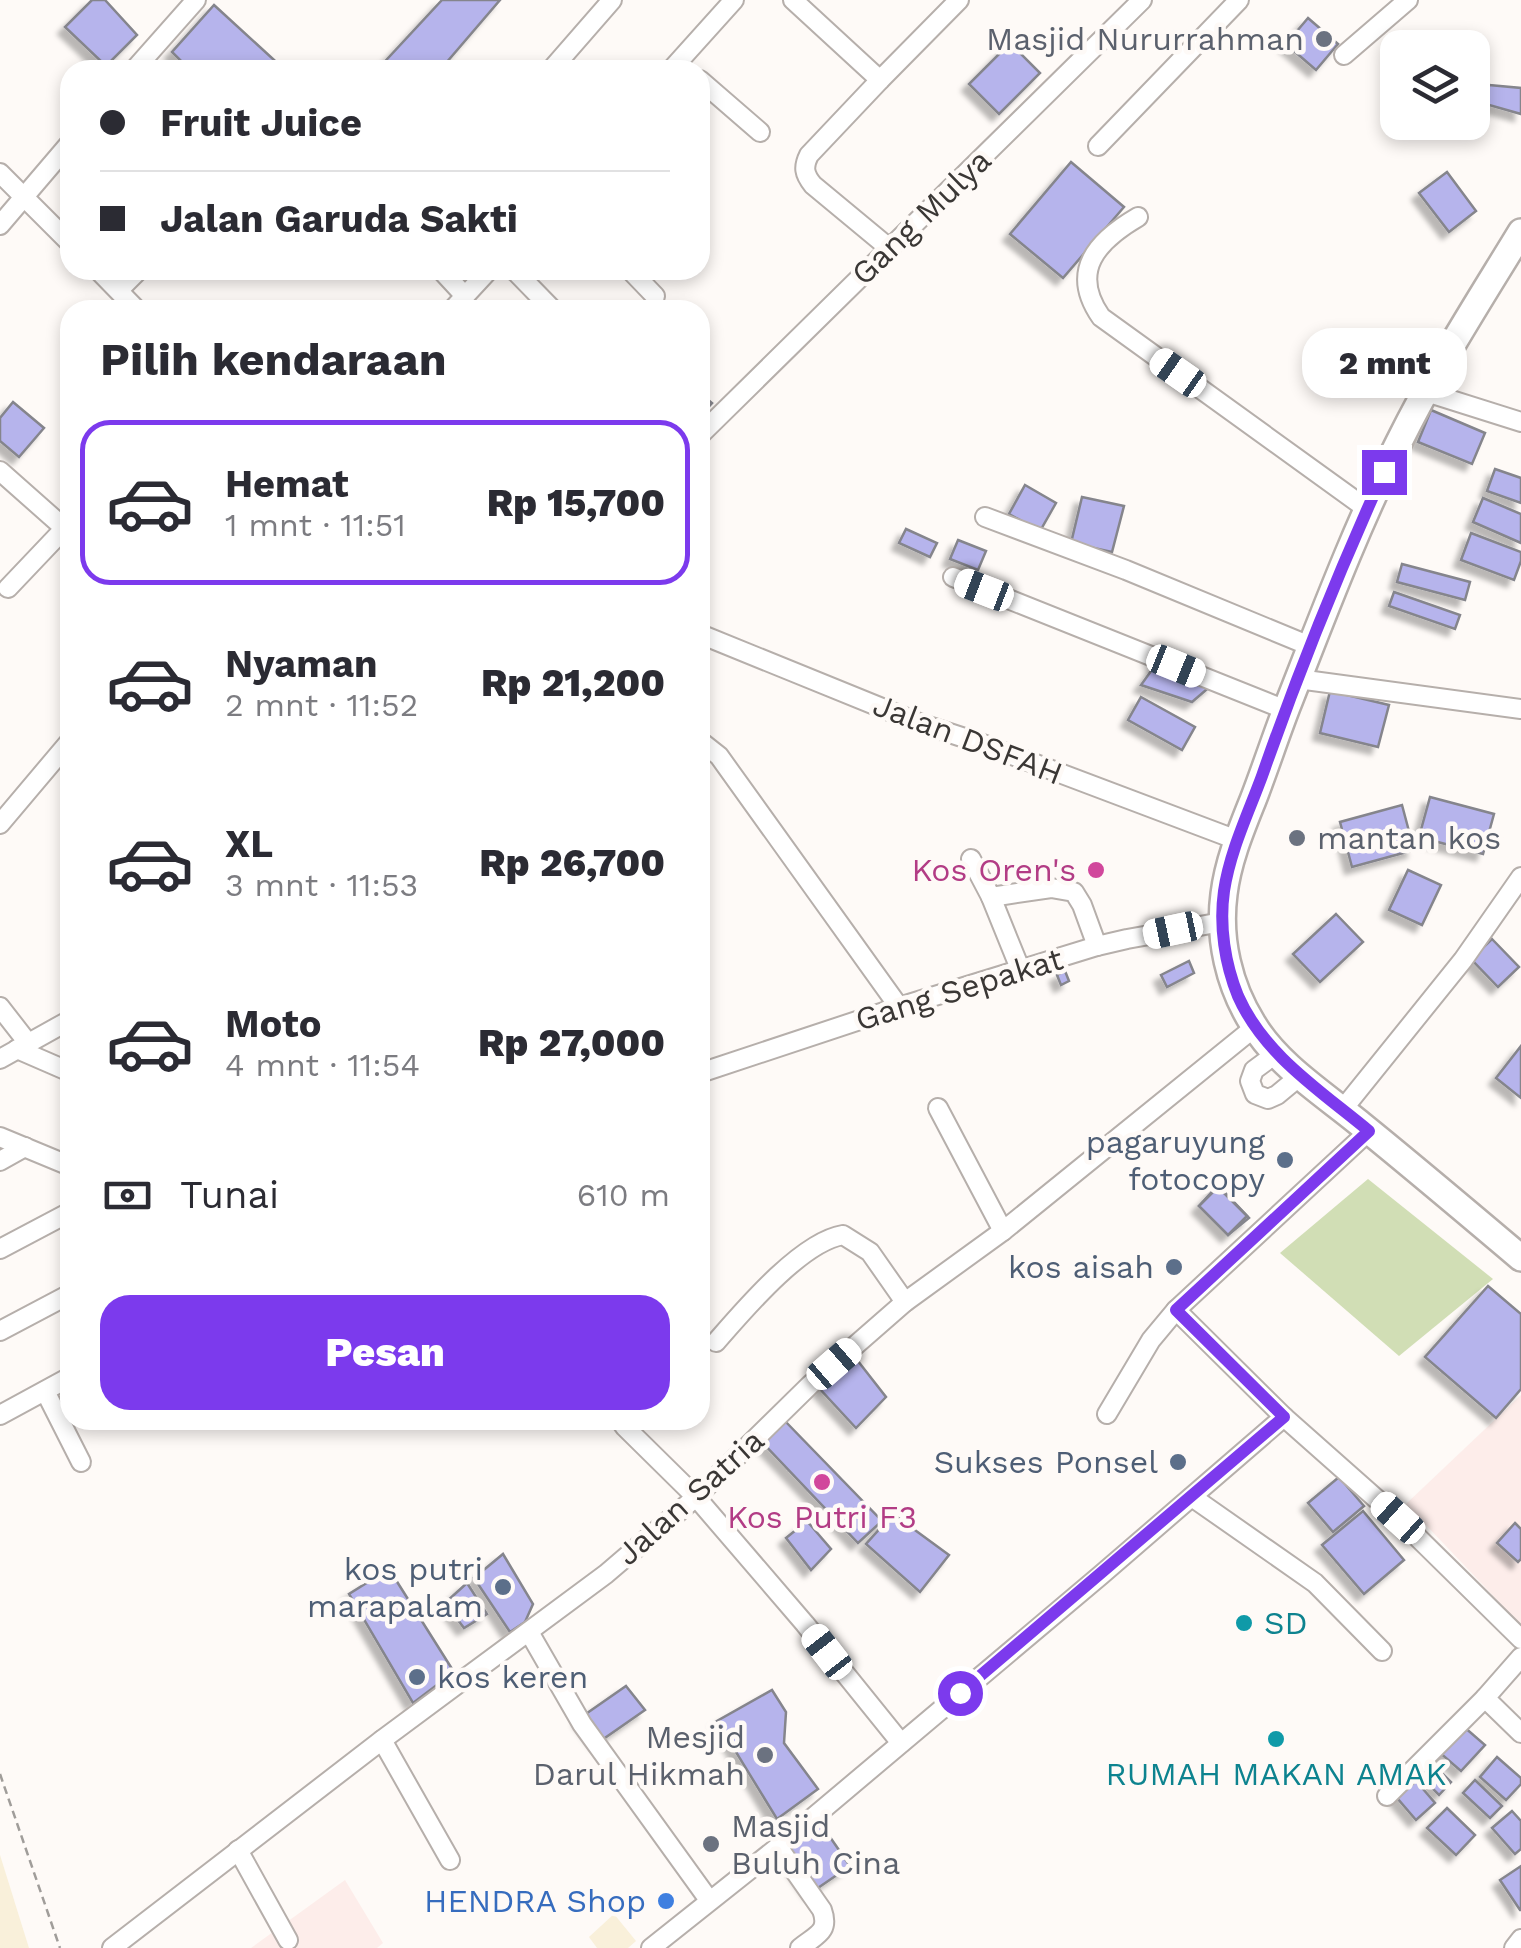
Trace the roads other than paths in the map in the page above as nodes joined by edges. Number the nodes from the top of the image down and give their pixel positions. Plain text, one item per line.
1 (196, 0) edge
2 (612, 0) edge
3 (734, 0) edge
4 (793, 0) edge
5 (959, 0) edge
6 (1142, 0) edge
7 (1239, 0) edge
8 (1408, 0) edge
9 (1344, 55) dead end
10 (143, 60) edge
11 (560, 60) edge
12 (685, 60) edge
13 (880, 80) junction
14 (710, 89) edge
15 (760, 132) dead end
16 (1098, 146) dead end
17 (60, 154) edge
18 (0, 173) edge
19 (23, 197) junction
20 (1138, 218) dead end
21 (0, 225) edge
22 (60, 232) edge
23 (1521, 232) edge
24 (889, 248) junction
25 (108, 280) edge
26 (129, 280) edge
27 (481, 280) edge
28 (524, 280) edge
29 (640, 280) edge
30 (119, 290) junction
31 (655, 296) dead end
32 (128, 300) edge
33 (462, 300) edge
34 (543, 300) edge
35 (1426, 392) junction
36 (1521, 422) edge
37 (710, 425) edge
38 (0, 471) edge
39 (1367, 510) junction
40 (985, 518) dead end
41 (60, 524) edge
42 (60, 539) edge
43 (952, 577) dead end
44 (8, 588) dead end
45 (710, 638) edge
46 (1310, 646) junction
47 (1298, 678) junction
48 (1521, 709) edge
49 (1286, 710) junction
50 (710, 749) edge
51 (60, 754) edge
52 (0, 824) edge
53 (1238, 840) junction
54 (971, 860) dead end
55 (1521, 876) edge
56 (991, 897) junction
57 (1222, 922) junction
58 (1097, 946) junction
59 (1020, 970) junction
60 (899, 1006) junction
61 (0, 1008) edge
62 (60, 1025) edge
63 (1254, 1028) junction
64 (15, 1050) edge
65 (1277, 1053) junction
66 (60, 1068) edge
67 (710, 1070) edge
68 (1300, 1076) junction
69 (938, 1108) dead end
70 (1343, 1109) junction
71 (1369, 1131) junction
72 (0, 1137) edge
73 (25, 1147) junction
74 (0, 1161) edge
75 (60, 1162) edge
76 (60, 1217) edge
77 (1003, 1231) junction
78 (0, 1249) edge
79 (1521, 1258) edge
80 (60, 1299) edge
81 (905, 1302) junction
82 (1176, 1310) junction
83 (0, 1332) edge
84 (716, 1342) dead end
85 (60, 1383) edge
86 (45, 1391) junction
87 (1107, 1414) dead end
88 (0, 1415) edge
89 (1284, 1417) junction
90 (60, 1421) edge
91 (65, 1430) edge
92 (628, 1430) edge
93 (81, 1462) dead end
94 (696, 1497) junction
95 (1192, 1497) junction
96 (528, 1632) junction
97 (1521, 1639) edge
98 (1382, 1652) dead end
99 (1521, 1657) edge
100 (1485, 1698) junction
101 (1521, 1733) edge
102 (382, 1740) junction
103 (901, 1742) junction
104 (1387, 1796) dead end
105 (778, 1848) junction
106 (238, 1850) junction
107 (450, 1860) dead end
108 (709, 1900) junction
109 (1521, 1939) edge
110 (288, 1940) dead end
111 (112, 1948) edge
112 (651, 1948) edge
113 (800, 1948) edge
114 (1514, 1948) edge

1 - 10 street
2 - 11 street
3 - 12 street
4 - 13 street
5 - 13 street
6 - 24 street, Gang Mulya
7 - 16 street
8 - 9 street
13 - 24 street
14 - 15 street
17 - 19 street
18 - 19 street
19 - 21 street
19 - 22 street
20 - 39 street
23 - 35 highway
24 - 37 street, Gang Mulya
25 - 30 street
26 - 30 street
27 - 33 street
28 - 34 street
29 - 31 street
30 - 32 street
35 - 36 street
35 - 39 highway
38 - 41 street
39 - 46 highway
40 - 46 street
42 - 44 street
43 - 49 street
45 - 53 street, Jalan DSFAH
46 - 47 highway
47 - 48 street
47 - 49 highway
49 - 53 highway
50 - 60 street
51 - 52 street
53 - 57 highway
54 - 56 street
55 - 70 street
56 - 58 street
56 - 59 street
57 - 58 street, Gang Sepakat
57 - 63 highway
58 - 59 street, Gang Sepakat
59 - 60 street, Gang Sepakat
60 - 67 street, Gang Sepakat
61 - 64 street
62 - 64 street
63 - 65 highway
63 - 77 street, Jalan Satria
64 - 66 street
65 - 68 highway
65 - 68 street
68 - 70 highway
69 - 77 street
70 - 71 highway
71 - 79 highway
71 - 82 street
72 - 73 street
73 - 74 street
73 - 75 street
76 - 78 street
77 - 81 street, Jalan Satria
80 - 83 street
81 - 84 street
81 - 94 street, Jalan Satria
82 - 87 street
82 - 89 street
85 - 86 street
86 - 88 street
86 - 90 street
89 - 95 street
89 - 97 street
91 - 93 street
92 - 94 street
94 - 96 street, Jalan Satria
94 - 103 street
95 - 98 street
95 - 103 street
96 - 102 street, Jalan Satria
96 - 108 street
99 - 100 street
100 - 101 street
100 - 104 street
102 - 106 street, Jalan Satria
102 - 107 street
103 - 105 street
105 - 108 street
105 - 113 street
106 - 110 street
106 - 111 street, Jalan Satria
108 - 112 street
109 - 114 street

